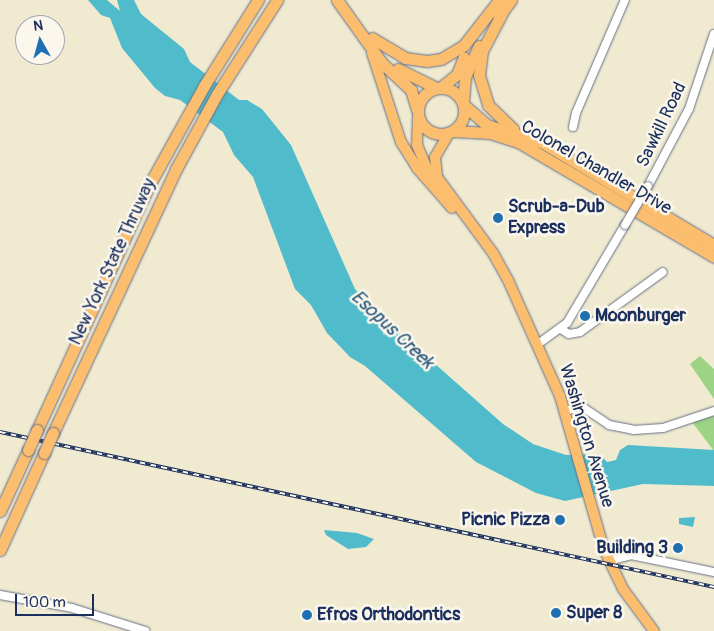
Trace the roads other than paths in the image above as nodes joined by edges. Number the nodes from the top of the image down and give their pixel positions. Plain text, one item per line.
1 (258, 0) edge
2 (277, 0) edge
3 (337, 0) edge
4 (346, 0) edge
5 (511, 0) edge
6 (625, 0) edge
7 (501, 6) edge
8 (483, 22) junction
9 (714, 34) edge
10 (371, 43) junction
11 (439, 88) junction
12 (464, 104) junction
13 (418, 115) junction
14 (573, 127) dead end
15 (451, 132) junction
16 (523, 134) junction
17 (452, 208) junction
18 (470, 225) junction
19 (714, 245) edge
20 (714, 257) edge
21 (663, 272) dead end
22 (561, 329) junction
23 (538, 344) junction
24 (565, 410) junction
25 (714, 411) edge
26 (0, 510) edge
27 (0, 550) edge
28 (609, 560) junction
29 (714, 572) edge
30 (0, 595) edge
31 (145, 631) edge
32 (654, 631) edge

1 - 26 highway, New York State Thruway, bridge
2 - 27 highway, New York State Thruway, bridge
3 - 10 highway
4 - 10 highway
5 - 7 highway
6 - 14 street
7 - 8 highway
7 - 12 highway
7 - 16 highway
8 - 10 highway
8 - 11 highway
9 - 22 street, Sawkill Road, bridge
10 - 11 highway
10 - 13 highway
10 - 17 main road
11 - 12 highway
11 - 13 highway
12 - 15 highway
12 - 16 highway, Colonel Chandler Drive
13 - 15 highway
13 - 17 main road, Washington Avenue
15 - 18 main road, Washington Avenue
15 - 20 highway, Colonel Chandler Drive
16 - 19 highway, Colonel Chandler Drive
17 - 18 main road, Washington Avenue
18 - 23 main road, Washington Avenue
21 - 22 street
22 - 23 street, Sawkill Road
23 - 24 main road, Washington Avenue
24 - 25 street
24 - 28 main road, Washington Avenue
28 - 29 street
28 - 32 main road, Washington Avenue
30 - 31 street

